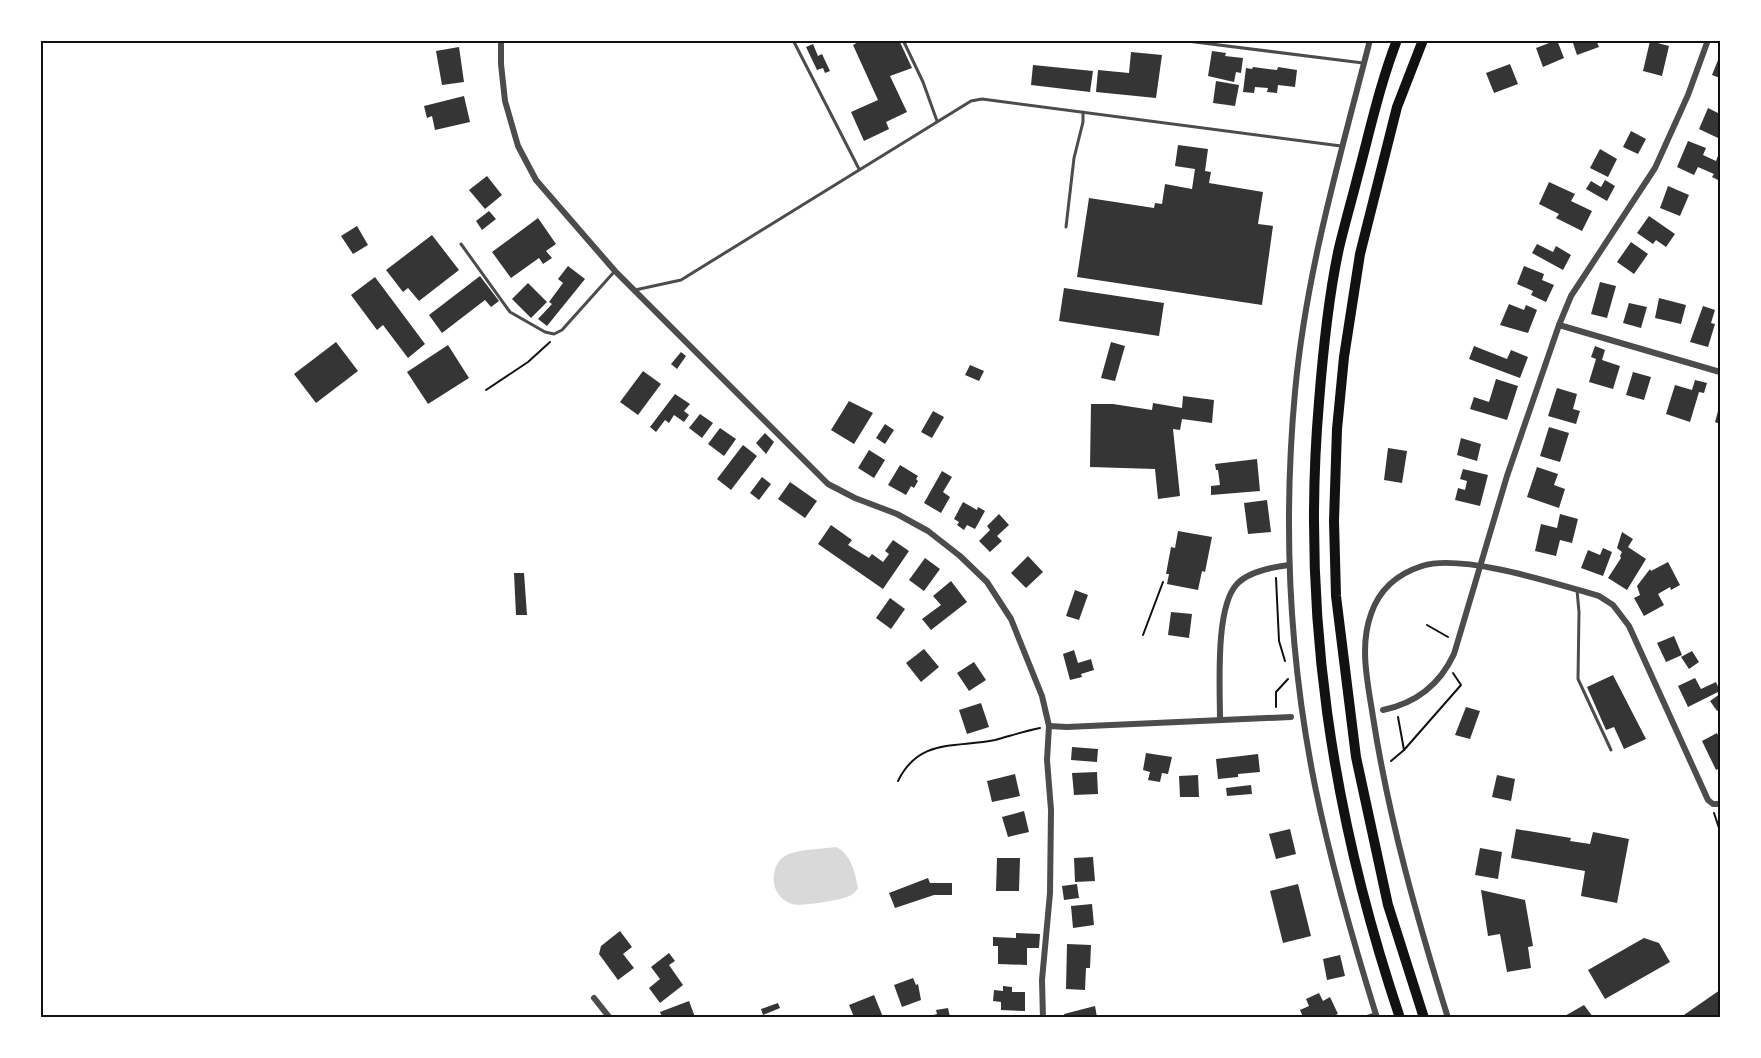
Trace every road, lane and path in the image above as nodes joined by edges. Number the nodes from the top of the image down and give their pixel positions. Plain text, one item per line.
1 (501, 40) edge
2 (793, 40) edge
3 (903, 40) edge
4 (1179, 40) edge
5 (1370, 40) edge
6 (1397, 40) edge
7 (1423, 40) edge
8 (1708, 40) edge
9 (1364, 63) junction
10 (1083, 112) junction
11 (937, 121) junction
12 (1341, 146) junction
13 (859, 170) junction
14 (1066, 227) dead end
15 (461, 244) dead end
16 (615, 271) junction
17 (635, 290) junction
18 (1559, 325) junction
19 (554, 334) junction
20 (1720, 372) edge
21 (486, 390) dead end
22 (1289, 565) junction
23 (1481, 566) junction
24 (1163, 582) dead end
25 (1577, 590) junction
26 (1426, 626) dead end
27 (1143, 635) dead end
28 (1458, 642) junction
29 (1448, 666) junction
30 (1290, 677) dead end
31 (1396, 707) junction
32 (1383, 710) dead end
33 (1277, 717) junction
34 (1291, 717) dead end
35 (1220, 720) junction
36 (1049, 726) junction
37 (1404, 750) junction
38 (1611, 750) dead end
39 (1388, 764) dead end
40 (898, 781) dead end
41 (1713, 804) junction
42 (1720, 804) edge
43 (1720, 831) edge
44 (594, 998) dead end
45 (1376, 1016) edge
46 (610, 1017) edge
47 (1043, 1017) edge
48 (1367, 1017) edge
49 (1400, 1017) edge
50 (1424, 1017) edge
51 (1448, 1017) edge

1 - 16 street
2 - 13 lane
3 - 11 lane
4 - 9 lane
5 - 9 street
6 - 49 highway
7 - 50 highway
8 - 18 street
9 - 12 street
10 - 11 lane
10 - 12 lane
10 - 14 lane
11 - 13 lane
12 - 22 street
13 - 17 lane
15 - 19 lane
16 - 17 street
16 - 19 lane
17 - 36 street
18 - 20 street
18 - 23 street
19 - 21 path
22 - 35 street
22 - 45 street
23 - 25 street
23 - 28 street
23 - 51 street
24 - 27 path
25 - 38 lane
25 - 41 street
26 - 28 path
28 - 29 street
29 - 31 street
29 - 37 path
30 - 33 path
31 - 32 street
31 - 37 path
33 - 34 street
33 - 35 street
35 - 36 street
36 - 40 path
36 - 47 street
37 - 39 path
41 - 42 street
41 - 43 path
44 - 46 street
45 - 48 street

